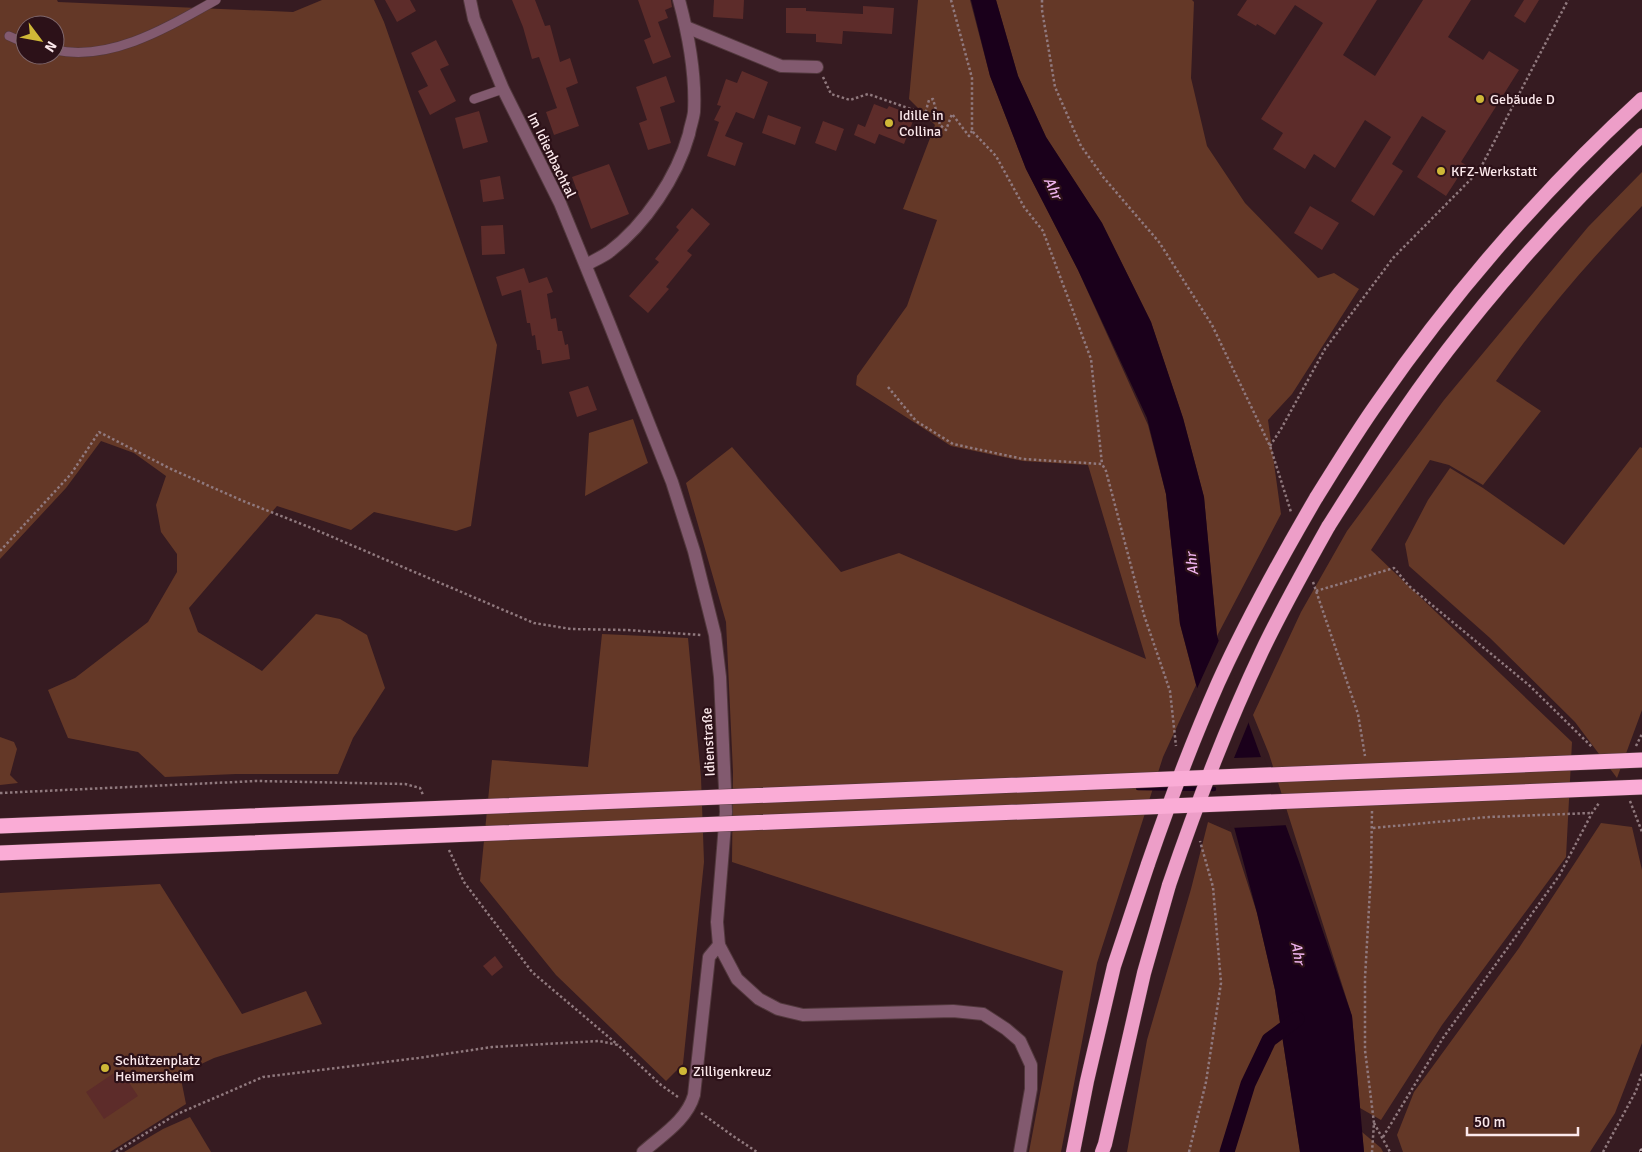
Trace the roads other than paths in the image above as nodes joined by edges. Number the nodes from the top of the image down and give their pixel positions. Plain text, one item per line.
1 (216, 0) edge
2 (470, 0) edge
3 (679, 0) edge
4 (686, 27) junction
5 (9, 36) dead end
6 (15, 39) edge
7 (65, 52) edge
8 (818, 68) road end
9 (503, 89) junction
10 (474, 98) dead end
11 (1642, 100) edge
12 (1642, 135) edge
13 (586, 265) junction
14 (609, 323) joint
15 (1642, 760) edge
16 (1642, 787) edge
17 (0, 826) edge
18 (0, 853) edge
19 (719, 945) junction
20 (643, 1152) edge
21 (1020, 1152) edge
22 (1073, 1152) edge
23 (1102, 1152) edge

1 - 7 lane
2 - 9 street, Im Idienbachtal
3 - 4 street
4 - 8 street
4 - 13 street
5 - 6 lane
9 - 10 lane
9 - 13 street, Im Idienbachtal
11 - 22 highway, bridge
12 - 23 highway, bridge
13 - 14 street, Im Idienbachtal
14 - 19 street, Idienstraße
15 - 17 highway, bridge
16 - 18 highway, bridge
19 - 20 street
19 - 21 street

